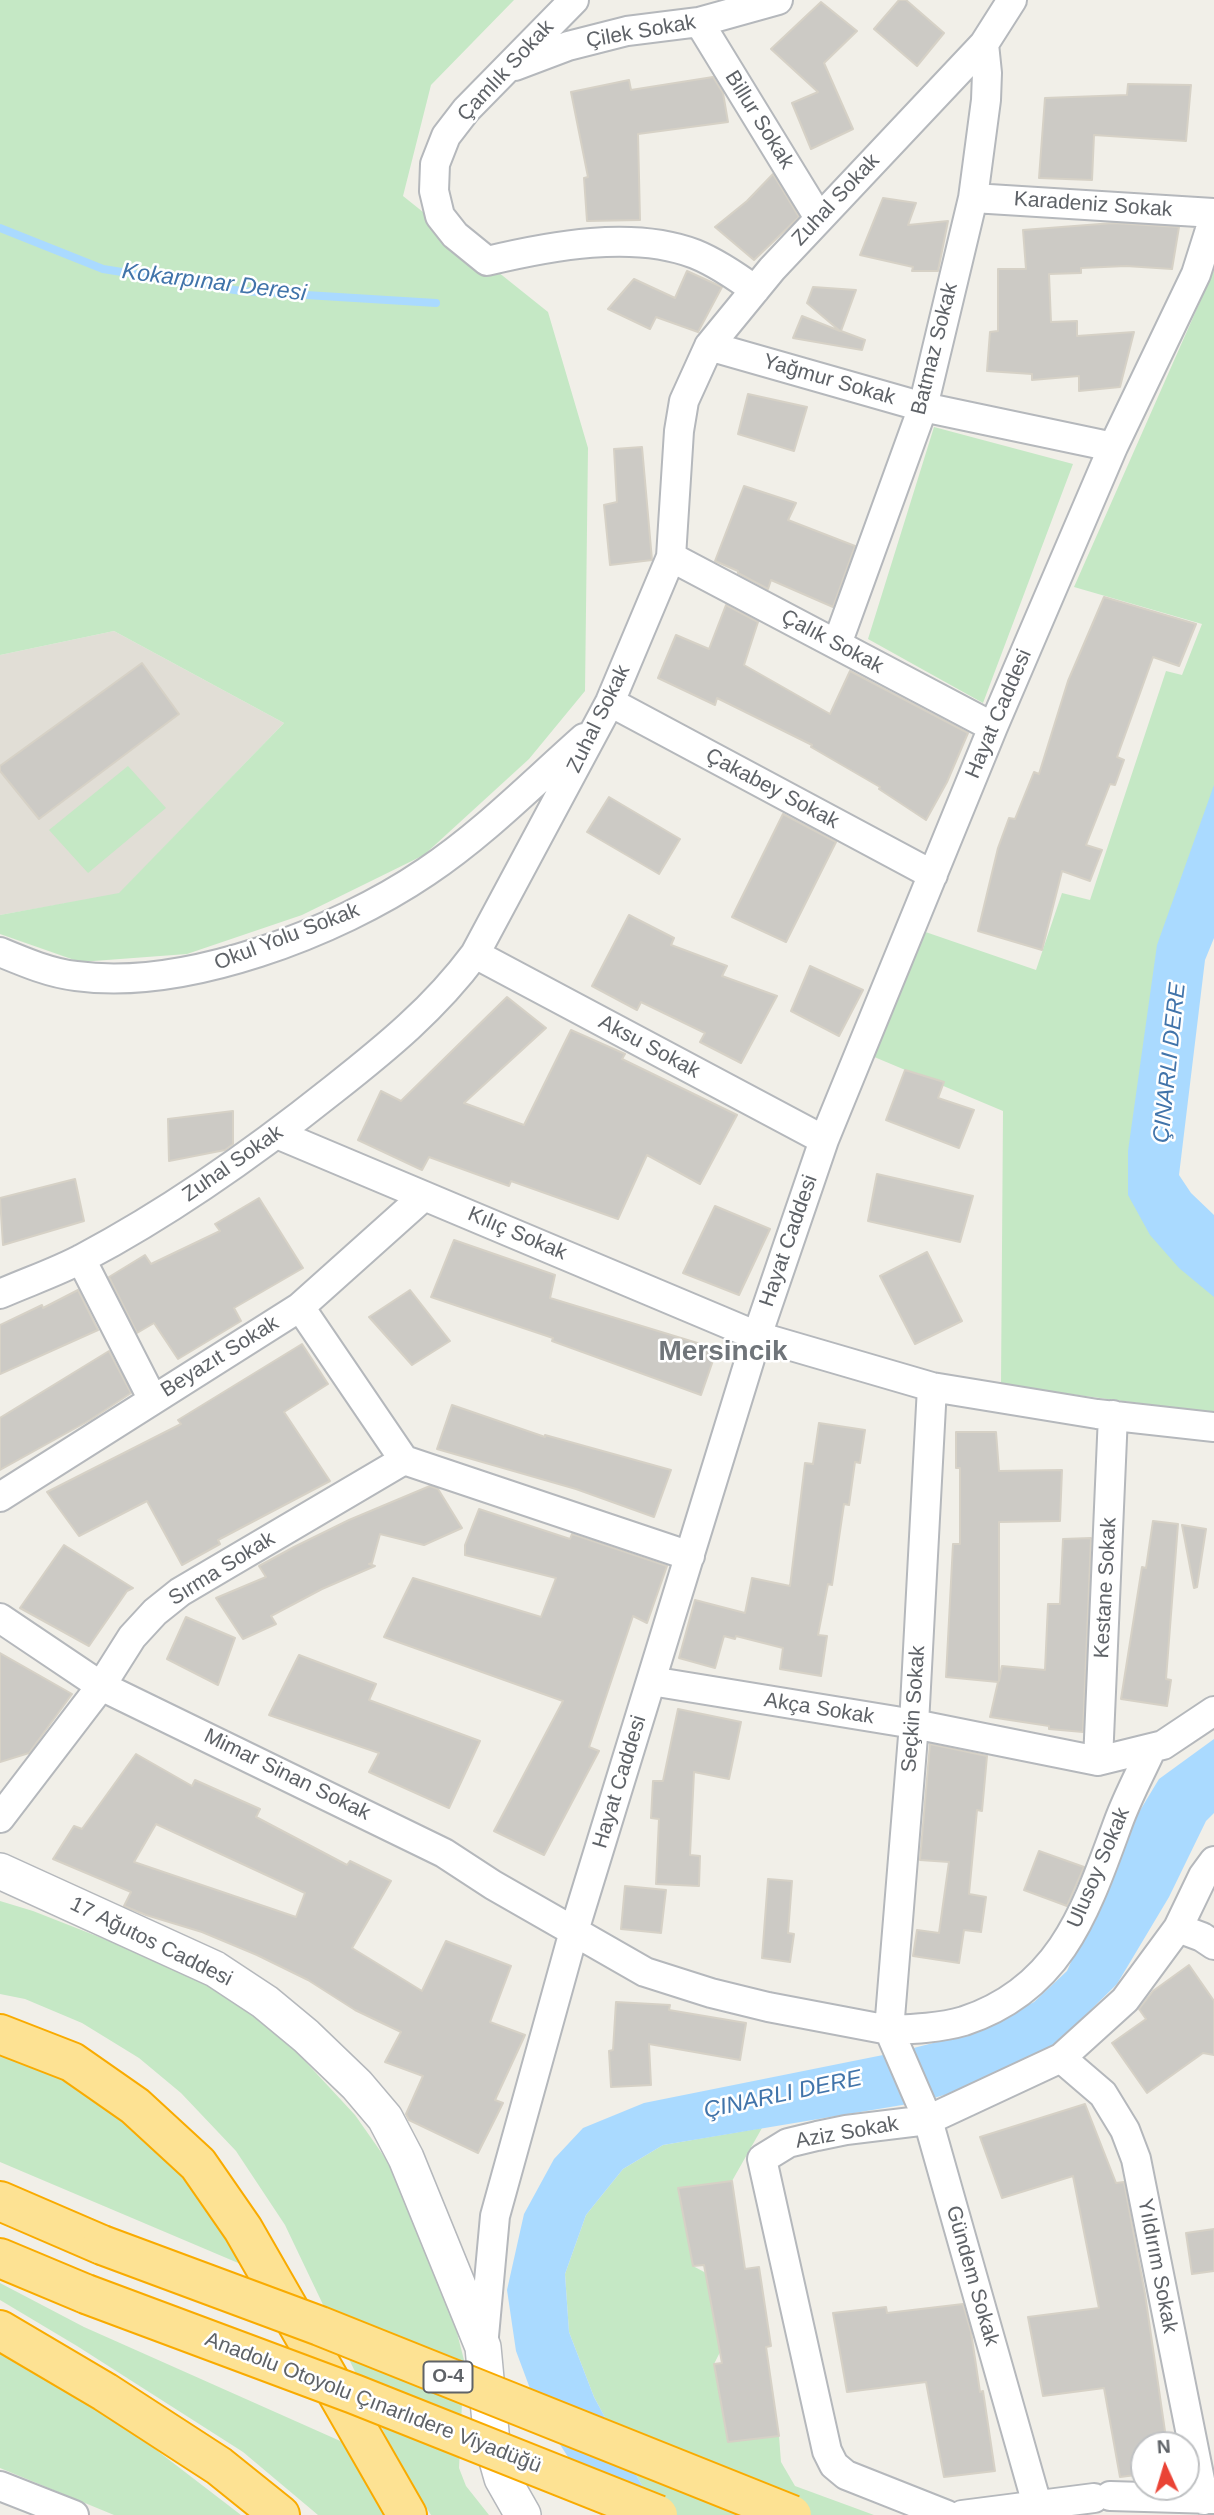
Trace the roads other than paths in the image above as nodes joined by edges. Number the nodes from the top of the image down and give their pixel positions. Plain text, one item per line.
1 (574, 0) edge
2 (778, 0) edge
3 (1012, 0) edge
4 (699, 22) junction
5 (984, 44) junction
6 (506, 69) junction
7 (972, 198) junction
8 (1214, 215) edge
9 (819, 218) junction
10 (755, 290) junction
11 (709, 346) junction
12 (923, 407) junction
13 (1113, 447) junction
14 (671, 556) junction
15 (837, 644) junction
16 (605, 713) junction
17 (993, 727) junction
18 (933, 875) junction
19 (0, 952) edge
20 (475, 954) junction
21 (277, 1135) junction
22 (824, 1140) junction
23 (424, 1196) junction
24 (82, 1259) junction
25 (0, 1294) edge
26 (300, 1307) junction
27 (757, 1336) junction
28 (932, 1387) junction
29 (153, 1400) junction
30 (1114, 1415) junction
31 (1214, 1427) edge
32 (404, 1460) junction
33 (0, 1497) edge
34 (690, 1556) junction
35 (0, 1618) edge
36 (651, 1681) junction
37 (101, 1686) junction
38 (1214, 1711) edge
39 (914, 1724) junction
40 (1151, 1750) junction
41 (1098, 1761) junction
42 (0, 1818) edge
43 (1214, 1861) edge
44 (3, 1871) edge
45 (1178, 1928) junction
46 (575, 1931) junction
47 (1214, 1945) edge
48 (0, 2034) edge
49 (894, 2041) junction
50 (1061, 2058) junction
51 (924, 2111) junction
52 (0, 2201) edge
53 (0, 2258) edge
54 (0, 2330) edge
55 (483, 2347) junction
56 (0, 2486) edge
57 (1102, 2497) junction
58 (1202, 2504) edge
59 (1037, 2510) edge
60 (74, 2515) edge
61 (281, 2515) edge
62 (407, 2515) edge
63 (523, 2515) edge
64 (658, 2515) edge
65 (792, 2515) edge
66 (947, 2515) edge
67 (962, 2515) edge
68 (1069, 2515) edge
69 (1145, 2515) edge

1 - 6 street, Çamlık Sokak
2 - 4 street, Çilek Sokak
3 - 5 street, Zuhal Sokak
4 - 6 street, Çilek Sokak
4 - 9 street, Billur Sokak
5 - 7 street, Batmaz Sokak
5 - 9 street, Zuhal Sokak
6 - 10 street, Çamlık Sokak
7 - 8 street, Karadeniz Sokak
7 - 12 street, Batmaz Sokak
8 - 13 street, Hayat Caddesi
9 - 10 street, Zuhal Sokak
10 - 11 street, Zuhal Sokak
11 - 12 street, Yağmur Sokak
11 - 14 street, Zuhal Sokak
12 - 13 street, Yağmur Sokak
12 - 15 street, Batmaz Sokak
13 - 17 street, Hayat Caddesi
14 - 15 street, Çalık Sokak
14 - 16 street, Zuhal Sokak
15 - 17 street, Çalık Sokak
16 - 18 street, Çakabey Sokak
16 - 19 street, Okul Yolu Sokak
16 - 20 street, Zuhal Sokak
17 - 18 street, Hayat Caddesi
18 - 22 street, Hayat Caddesi
20 - 21 street, Zuhal Sokak
20 - 22 street, Aksu Sokak
21 - 23 street, Kılıç Sokak
21 - 24 street, Zuhal Sokak
22 - 27 street, Hayat Caddesi
23 - 26 street, Beyazıt Sokak
23 - 27 street, Kılıç Sokak
24 - 25 street, Zuhal Sokak
24 - 29 street
26 - 29 street, Beyazıt Sokak
26 - 32 street
27 - 28 street
27 - 34 street, Hayat Caddesi
28 - 30 street
28 - 39 street, Seçkin Sokak
29 - 33 street, Beyazıt Sokak
30 - 31 street
30 - 41 street, Kestane Sokak
32 - 34 street
32 - 37 street, Sırma Sokak
34 - 36 street, Hayat Caddesi
35 - 37 street, Mimar Sinan Sokak
36 - 39 street, Akça Sokak
36 - 46 street, Hayat Caddesi
37 - 42 street, Sırma Sokak
37 - 46 street, Mimar Sinan Sokak
38 - 40 street
39 - 41 street, Akça Sokak
39 - 49 street, Seçkin Sokak
40 - 41 street, Akça Sokak
40 - 49 street, Ulusoy Sokak
43 - 45 street, Aziz Sokak
44 - 55 street, 17 Ağutos Caddesi
45 - 47 street
45 - 50 street, Aziz Sokak
46 - 49 street, Ulusoy Sokak
46 - 55 street, Hayat Caddesi
48 - 62 highway
49 - 51 street, Gündem Sokak
50 - 51 street, Aziz Sokak
50 - 58 street, Yıldırım Sokak
51 - 59 street, Gündem Sokak
51 - 66 street, Aziz Sokak
52 - 65 highway, O-4, bridge
53 - 64 highway, Anadolu Otoyolu Çınarlıdere Viyadüğü / O-4, bridge
54 - 61 highway
55 - 63 street, 17 Ağutos Caddesi
56 - 60 street
57 - 58 street
57 - 59 street
57 - 68 street
57 - 69 street
59 - 67 street

